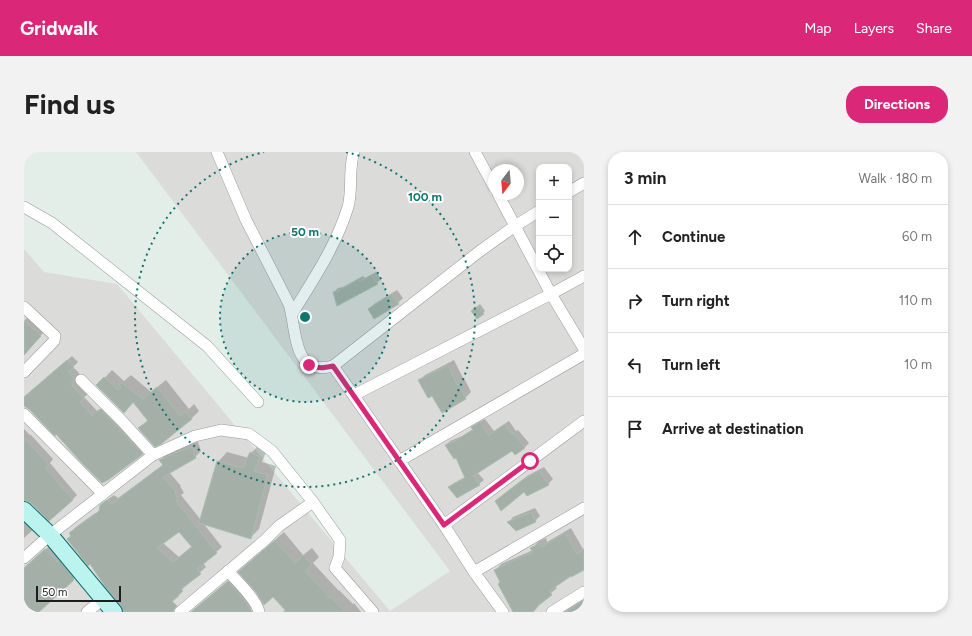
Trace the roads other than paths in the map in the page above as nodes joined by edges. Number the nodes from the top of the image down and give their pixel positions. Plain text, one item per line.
1 (217, 152) edge
2 (354, 152) edge
3 (475, 152) edge
4 (488, 176) edge
5 (584, 183) edge
6 (572, 190) edge
7 (501, 200) edge
8 (24, 207) edge
9 (536, 213) edge
10 (515, 226) junction
11 (584, 276) edge
12 (552, 294) junction
13 (24, 306) edge
14 (292, 314) junction
15 (584, 349) edge
16 (584, 354) edge
17 (333, 366) junction
18 (24, 372) edge
19 (81, 380) dead end
20 (354, 395) junction
21 (258, 402) dead end
22 (24, 414) edge
23 (584, 421) edge
24 (154, 455) junction
25 (399, 461) junction
26 (103, 494) junction
27 (313, 502) junction
28 (584, 508) edge
29 (24, 510) edge
30 (444, 525) junction
31 (50, 535) junction
32 (24, 558) edge
33 (228, 571) junction
34 (474, 572) junction
35 (584, 592) edge
36 (103, 599) junction
37 (87, 612) edge
38 (114, 612) edge
39 (180, 612) edge
40 (259, 612) edge
41 (373, 612) edge
42 (503, 612) edge
43 (552, 612) edge

1 - 14 street
2 - 14 street
3 - 4 street
5 - 6 street
7 - 10 street
8 - 21 street
9 - 10 street
10 - 12 street
10 - 17 street
11 - 12 street
12 - 15 street
12 - 20 street
13 - 18 street
14 - 17 street
16 - 25 street
17 - 20 street
19 - 24 street
20 - 25 street
22 - 26 street
23 - 30 street
24 - 26 street
24 - 27 street
25 - 30 street
26 - 31 street
27 - 33 street
27 - 41 street
28 - 34 street
29 - 31 street
30 - 34 street
31 - 32 street
31 - 36 street
33 - 39 street
33 - 40 street
34 - 42 street
35 - 43 street
36 - 37 street
36 - 38 street

